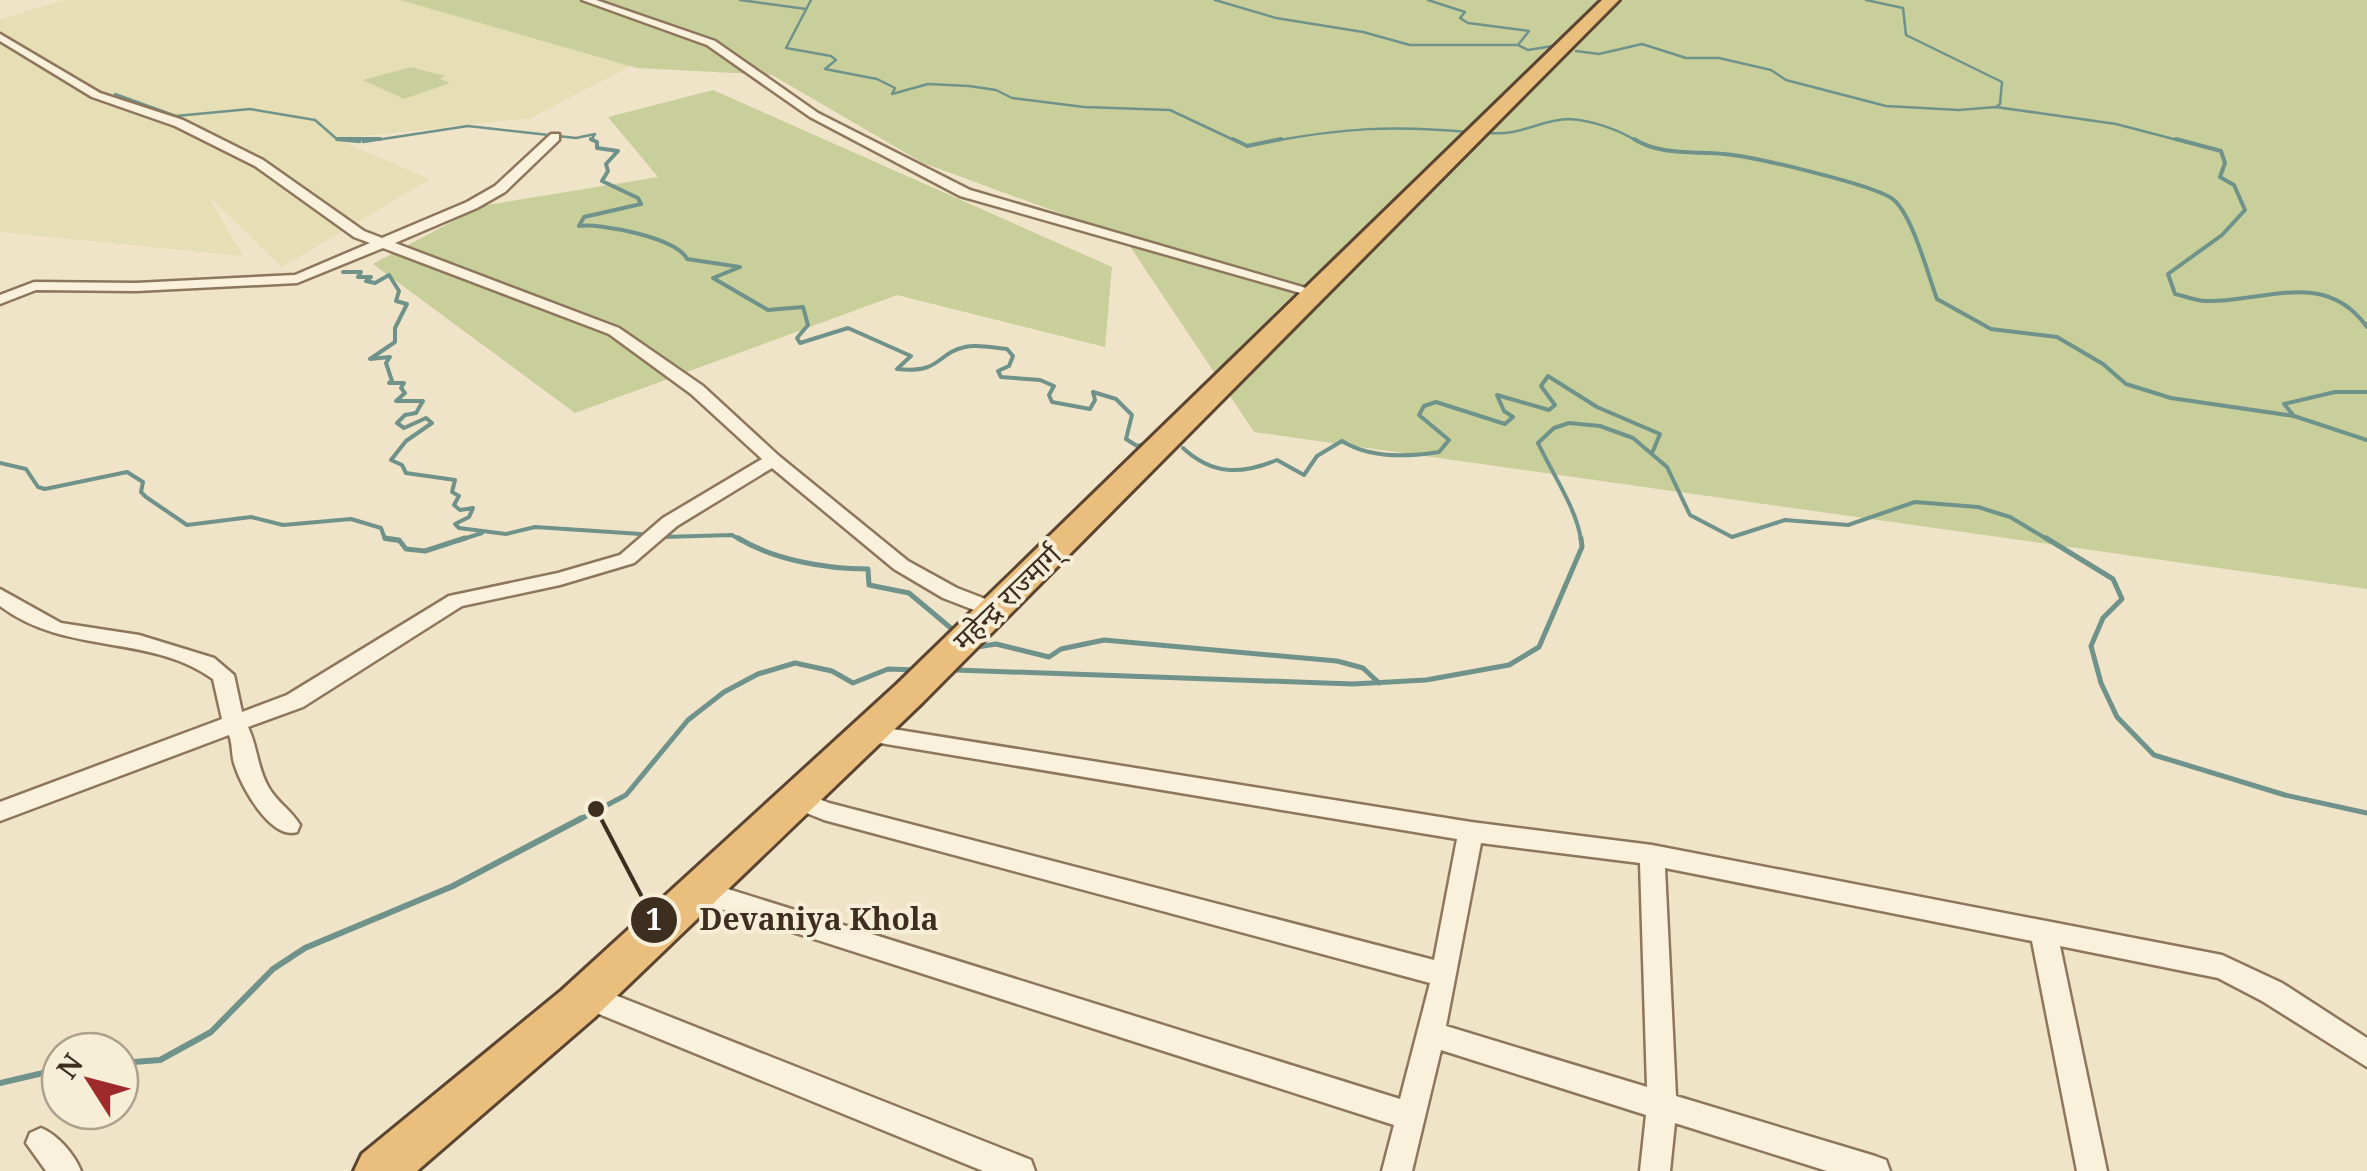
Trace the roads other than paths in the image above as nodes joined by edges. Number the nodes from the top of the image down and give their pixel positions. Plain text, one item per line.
1 (587, 0) edge
2 (1611, 0) edge
3 (0, 37) edge
4 (555, 137) dead end
5 (381, 244) junction
6 (0, 284) edge
7 (34, 286) junction
8 (1316, 293) junction
9 (0, 300) edge
10 (773, 460) junction
11 (0, 596) edge
12 (994, 610) junction
13 (236, 724) junction
14 (868, 733) junction
15 (796, 799) junction
16 (0, 812) edge
17 (288, 826) dead end
18 (1470, 832) junction
19 (1652, 856) junction
20 (699, 890) junction
21 (2044, 934) junction
22 (1445, 975) junction
23 (587, 996) junction
24 (1430, 1034) junction
25 (2367, 1054) edge
26 (1662, 1106) junction
27 (1410, 1116) junction
28 (42, 1143) dead end
29 (1870, 1170) edge
30 (66, 1171) edge
31 (379, 1171) edge
32 (1020, 1171) edge
33 (1396, 1171) edge
34 (1655, 1171) edge
35 (2092, 1171) edge

1 - 8 street
2 - 8 highway, महेन्द्र राज्मार्ग्
3 - 5 street
4 - 5 street
5 - 7 street
5 - 10 street
6 - 7 street
7 - 9 street
8 - 12 highway, महेन्द्र राज्मार्ग्
10 - 12 street
10 - 13 street
11 - 13 street
12 - 14 highway, महेन्द्र राज्मार्ग्
13 - 16 street
13 - 17 street
14 - 15 highway, महेन्द्र राज्मार्ग्
14 - 18 street
15 - 20 highway, महेन्द्र राज्मार्ग्
15 - 22 street
18 - 19 street
18 - 22 street
19 - 21 street
19 - 26 street
20 - 23 highway, महेन्द्र राज्मार्ग्
20 - 27 street
21 - 25 street
21 - 35 street
22 - 24 street
23 - 31 highway, महेन्द्र राज्मार्ग्
23 - 32 street
24 - 26 street
24 - 27 street
26 - 29 street
26 - 34 street
27 - 33 street
28 - 30 street

